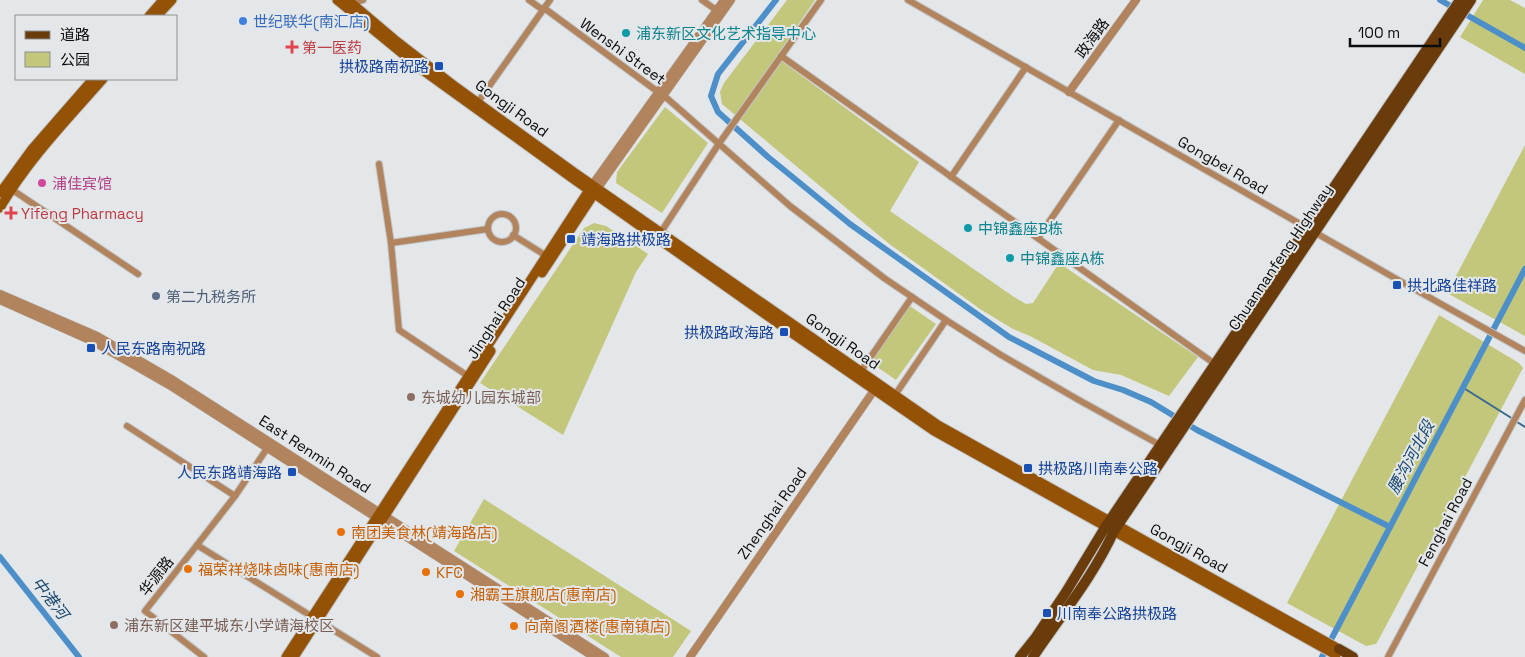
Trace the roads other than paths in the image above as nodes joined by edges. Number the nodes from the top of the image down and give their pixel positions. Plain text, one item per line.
1 (164, 0) edge
2 (172, 0) edge
3 (337, 0) edge
4 (364, 0) edge
5 (529, 0) edge
6 (550, 0) edge
7 (702, 0) edge
8 (724, 0) edge
9 (731, 0) edge
10 (821, 0) edge
11 (908, 0) edge
12 (1136, 0) edge
13 (1460, 0) edge
14 (1471, 0) edge
15 (350, 2) edge
16 (543, 9) junction
17 (719, 12) junction
18 (1456, 14) junction
19 (150, 15) edge
20 (158, 15) edge
21 (781, 56) junction
22 (1026, 67) junction
23 (92, 80) edge
24 (102, 80) edge
25 (1070, 92) junction
26 (661, 94) junction
27 (478, 102) junction
28 (1119, 120) junction
29 (718, 144) junction
30 (379, 164) dead end
31 (951, 177) junction
32 (593, 189) junction
33 (4, 193) edge
34 (0, 208) edge
35 (488, 229) junction
36 (1311, 229) junction
37 (661, 232) junction
38 (513, 235) junction
39 (1038, 238) junction
40 (391, 243) junction
41 (549, 257) junction
42 (138, 274) dead end
43 (0, 294) edge
44 (912, 297) junction
45 (0, 300) edge
46 (946, 320) junction
47 (1525, 351) edge
48 (1215, 364) junction
49 (858, 375) junction
50 (470, 378) junction
51 (876, 387) junction
52 (893, 399) junction
53 (1525, 400) edge
54 (1190, 409) junction
55 (127, 426) dead end
56 (1176, 431) junction
57 (1160, 445) junction
58 (268, 447) junction
59 (235, 496) junction
60 (380, 516) junction
61 (1112, 525) junction
62 (196, 545) junction
63 (314, 619) junction
64 (1338, 654) edge
65 (204, 657) edge
66 (286, 657) edge
67 (294, 657) edge
68 (377, 657) edge
69 (594, 657) edge
70 (605, 657) edge
71 (690, 657) edge
72 (1020, 657) edge
73 (1033, 657) edge
74 (1353, 657) edge
75 (1388, 657) edge

1 - 19 main road
2 - 20 main road
3 - 32 main road, Gongji Road
4 - 15 street
5 - 16 street, Wenshi Street
6 - 16 street
7 - 17 street
8 - 17 street, Jinghai Road
9 - 17 street, Jinghai Road
10 - 21 street
11 - 22 street, Gongbei Road
12 - 25 street, 政海路
13 - 18 main road, Chuannanfeng Highway
14 - 18 main road, Chuannanfeng Highway
15 - 27 main road, Gongji Road
16 - 26 street, Wenshi Street
16 - 27 street
17 - 26 street, Jinghai Road
18 - 36 main road, Chuannanfeng Highway
21 - 29 street
21 - 31 street
22 - 25 street, Gongbei Road
22 - 31 street
23 - 33 main road
24 - 33 main road
25 - 28 street, Gongbei Road
26 - 29 street, Wenshi Street
26 - 32 street, Jinghai Road
27 - 32 main road, Gongji Road
28 - 36 street, Gongbei Road
28 - 39 street
29 - 37 street
29 - 44 street, Wenshi Street
30 - 40 street
31 - 39 street
32 - 37 main road, Gongji Road
32 - 41 main road, Jinghai Road
32 - 49 main road, Gongji Road
33 - 34 main road
33 - 42 street
35 - 38 street
35 - 38 street
35 - 40 street
36 - 47 street, Gongbei Road
36 - 48 main road, Chuannanfeng Highway
36 - 54 main road, Chuannanfeng Highway
37 - 49 main road, Gongji Road
38 - 41 street
39 - 48 street
40 - 50 street
41 - 50 main road, Jinghai Road
43 - 60 street, East Renmin Road
44 - 46 street, Wenshi Street
44 - 49 street
45 - 58 street, East Renmin Road
46 - 52 street
46 - 57 street, Wenshi Street
48 - 54 main road, Chuannanfeng Highway
49 - 51 main road, Gongji Road
50 - 60 main road, Jinghai Road
51 - 52 main road, Gongji Road
51 - 71 street, Zhenghai Road
52 - 61 main road, Gongji Road
53 - 75 street, Fenghai Road
54 - 56 main road, Chuannanfeng Highway
55 - 59 street
56 - 57 main road, Chuannanfeng Highway
56 - 61 main road, Chuannanfeng Highway
57 - 61 main road, Chuannanfeng Highway
58 - 59 street
58 - 60 street, East Renmin Road
59 - 62 street
60 - 63 main road, Jinghai Road
60 - 69 street, East Renmin Road
60 - 70 street, East Renmin Road
61 - 64 main road, Gongji Road
61 - 72 main road
61 - 73 main road
62 - 63 street
62 - 65 street, 华源路
63 - 66 main road, Jinghai Road
63 - 67 main road, Jinghai Road
63 - 68 street
64 - 74 main road, Gongji Road

